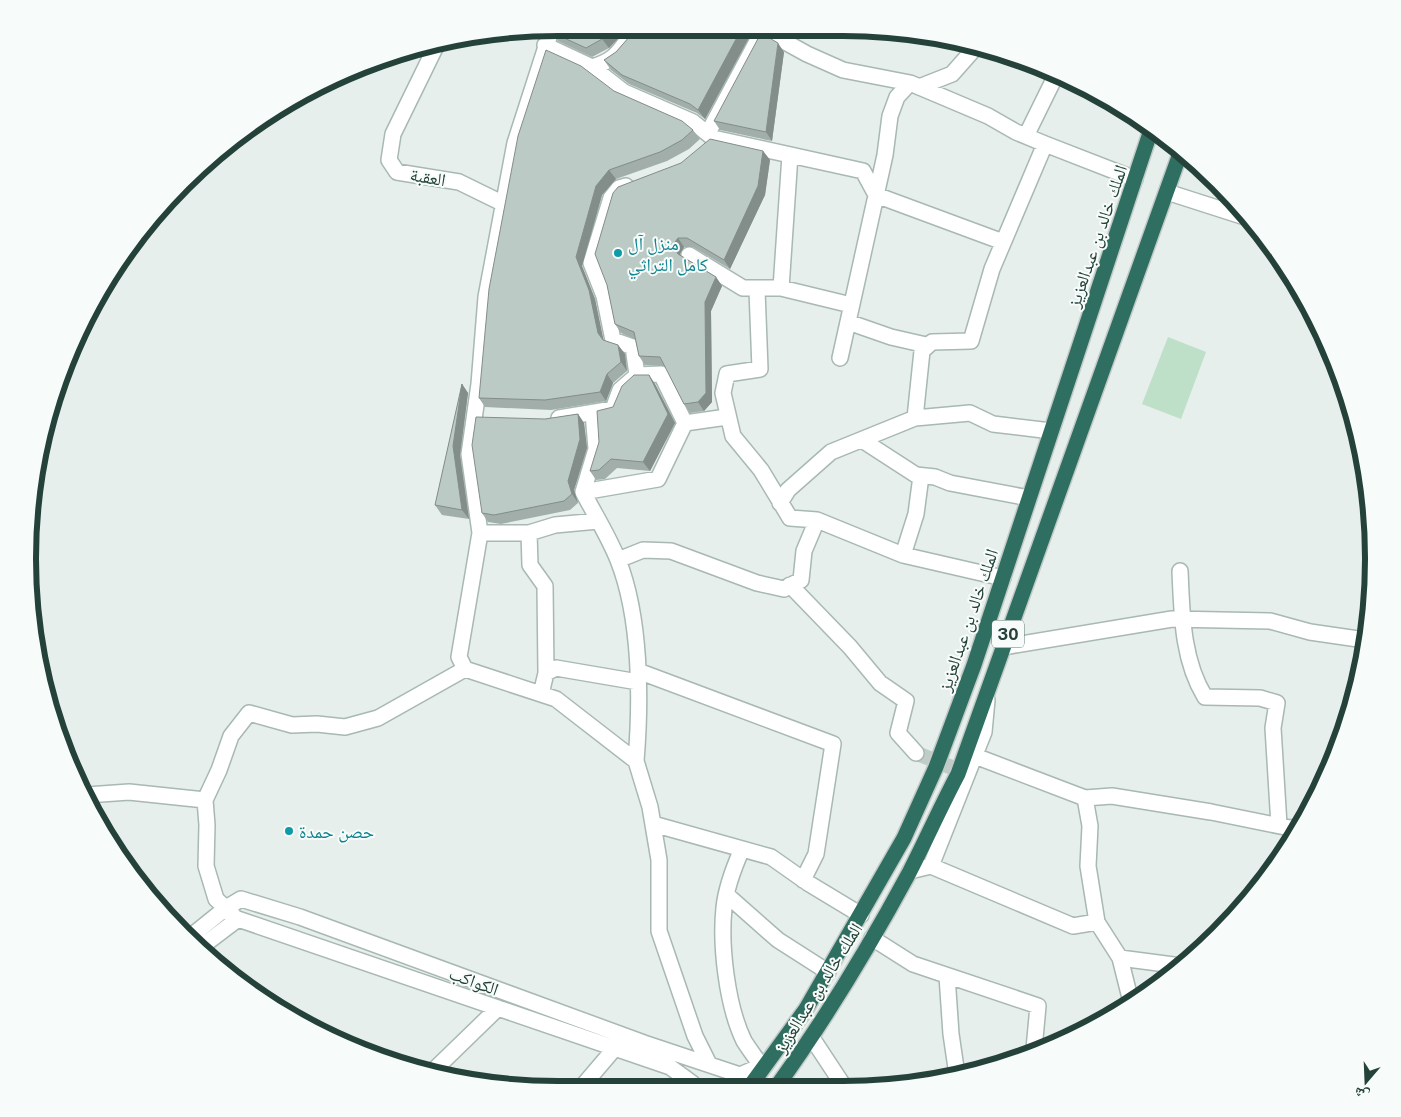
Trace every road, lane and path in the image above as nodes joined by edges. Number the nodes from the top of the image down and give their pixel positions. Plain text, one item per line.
1 (549, 36) edge
2 (628, 36) edge
3 (759, 36) edge
4 (775, 36) edge
5 (545, 45) junction
6 (432, 52) edge
7 (971, 52) edge
8 (592, 67) junction
9 (1053, 81) edge
10 (914, 85) junction
11 (711, 136) junction
12 (1026, 136) junction
13 (1149, 136) edge
14 (1045, 144) junction
15 (701, 151) edge
16 (790, 155) junction
17 (1178, 159) edge
18 (1136, 179) junction
19 (644, 180) edge
20 (1167, 192) junction
21 (876, 195) junction
22 (504, 204) junction
23 (1235, 214) edge
24 (1003, 242) junction
25 (689, 255) edge
26 (781, 288) junction
27 (757, 290) junction
28 (851, 305) junction
29 (848, 322) junction
30 (926, 345) junction
31 (840, 358) dead end
32 (637, 375) junction
33 (594, 413) junction
34 (476, 416) junction
35 (493, 417) edge
36 (727, 417) junction
37 (915, 418) junction
38 (544, 419) edge
39 (685, 423) junction
40 (1051, 431) junction
41 (862, 440) junction
42 (921, 476) junction
43 (583, 492) junction
44 (1029, 498) junction
45 (780, 503) junction
46 (817, 520) junction
47 (598, 521) junction
48 (480, 533) junction
49 (529, 533) junction
50 (903, 555) junction
51 (618, 560) junction
52 (1180, 571) dead end
53 (1002, 578) junction
54 (790, 585) junction
55 (1182, 619) junction
56 (1358, 639) edge
57 (1003, 648) junction
58 (465, 669) junction
59 (546, 673) junction
60 (638, 677) junction
61 (988, 689) junction
62 (541, 694) junction
63 (916, 753) tunnel mouth
64 (974, 756) junction
65 (636, 761) junction
66 (93, 795) edge
67 (1085, 798) junction
68 (205, 800) junction
69 (653, 824) junction
70 (1289, 830) edge
71 (742, 849) junction
72 (931, 866) junction
73 (910, 871) junction
74 (802, 880) junction
75 (726, 895) junction
76 (226, 908) junction
77 (861, 915) junction
78 (238, 919) junction
79 (1097, 922) junction
80 (195, 933) edge
81 (872, 938) junction
82 (206, 944) edge
83 (1120, 958) junction
84 (1170, 965) edge
85 (828, 972) junction
86 (947, 976) junction
87 (1129, 995) edge
88 (498, 1008) junction
89 (812, 1038) junction
90 (1034, 1044) edge
91 (615, 1048) junction
92 (708, 1064) junction
93 (764, 1065) junction
94 (438, 1066) edge
95 (956, 1068) edge
96 (587, 1081) edge
97 (689, 1081) edge
98 (753, 1081) edge
99 (781, 1081) edge
100 (840, 1081) edge

1 - 5 street
2 - 8 street
3 - 11 street
4 - 10 street
5 - 8 street
5 - 22 street
6 - 22 street, العقبة
7 - 10 street
8 - 11 street
9 - 12 street
10 - 12 street
10 - 21 street
11 - 15 street
11 - 16 street
12 - 14 street
13 - 18 highway, الملك خالد بن عبدالعزيز / 30
14 - 18 street
14 - 24 street
16 - 21 street
16 - 26 street
17 - 20 highway, الملك خالد بن عبدالعزيز / 30
18 - 40 highway, الملك خالد بن عبدالعزيز / 30
19 - 32 street
20 - 23 street
20 - 57 highway, الملك خالد بن عبدالعزيز / 30
21 - 24 street
21 - 28 street
22 - 34 street
24 - 30 street
25 - 27 street
26 - 27 street
26 - 28 street
27 - 36 street
28 - 29 street
29 - 30 street
29 - 31 street
30 - 37 street
32 - 33 street
32 - 39 street
33 - 38 street
33 - 43 street
34 - 35 street
34 - 48 street
36 - 39 street
36 - 45 street
37 - 40 street
37 - 41 street
39 - 43 street
40 - 44 highway, الملك خالد بن عبدالعزيز / 30
41 - 42 street
41 - 45 street
42 - 44 street
42 - 50 street
43 - 47 street
44 - 53 highway, الملك خالد بن عبدالعزيز / 30
45 - 46 street
46 - 50 street
46 - 54 street
47 - 49 street
47 - 51 street
48 - 49 street
48 - 58 street
49 - 59 street
50 - 53 street
51 - 54 street
51 - 60 street
52 - 55 street
53 - 77 highway, الملك خالد بن عبدالعزيز / 30
54 - 63 street
55 - 56 street
55 - 57 street
55 - 70 street
57 - 61 highway, الملك خالد بن عبدالعزيز / 30
58 - 62 street
58 - 68 street
59 - 60 street
59 - 62 street
60 - 65 street
60 - 74 street
61 - 64 street
61 - 73 highway, الملك خالد بن عبدالعزيز / 30
62 - 65 street
64 - 67 street
64 - 72 street
65 - 69 street
66 - 68 street
67 - 70 street
67 - 79 street
68 - 76 street
69 - 71 street
69 - 92 street
71 - 74 street
71 - 75 street
72 - 73 street
72 - 79 street
73 - 81 highway, الملك خالد بن عبدالعزيز / 30
74 - 77 street
75 - 85 street
75 - 93 street
76 - 78 street
76 - 80 street, الكواكب
76 - 92 street, الكواكب
77 - 85 highway, الملك خالد بن عبدالعزيز / 30
78 - 82 street
78 - 88 street, الكواكب
79 - 83 street
81 - 86 street
81 - 89 highway, الملك خالد بن عبدالعزيز / 30
83 - 84 street
83 - 87 street
85 - 93 highway, الملك خالد بن عبدالعزيز / 30
86 - 90 street
86 - 95 street
88 - 91 street, الكواكب
88 - 94 street
89 - 99 highway, الملك خالد بن عبدالعزيز / 30
89 - 100 street
91 - 96 street
91 - 97 street, الكواكب
92 - 93 street, الكواكب
93 - 98 highway, الملك خالد بن عبدالعزيز / 30

